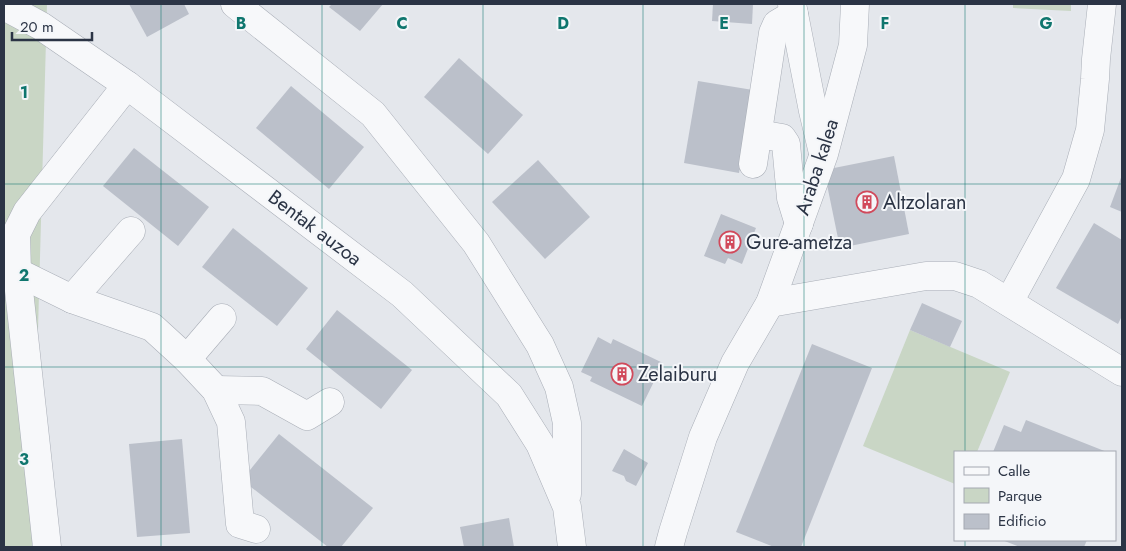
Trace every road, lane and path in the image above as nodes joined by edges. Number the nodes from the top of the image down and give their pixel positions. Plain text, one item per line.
1 (235, 4) edge
2 (855, 4) edge
3 (1102, 4) edge
4 (4, 6) edge
5 (793, 9) edge
6 (127, 85) junction
7 (758, 134) junction
8 (824, 154) junction
9 (753, 164) dead end
10 (799, 224) junction
11 (130, 231) dead end
12 (17, 272) junction
13 (72, 299) junction
14 (1009, 302) junction
15 (770, 303) junction
16 (222, 318) dead end
17 (187, 360) junction
18 (1122, 372) edge
19 (216, 390) junction
20 (330, 402) dead end
21 (567, 507) junction
22 (256, 529) dead end
23 (47, 547) edge
24 (572, 547) edge
25 (669, 547) edge

1 - 21 street, Bentak auzoa
2 - 8 street, Araba kalea
3 - 14 street
4 - 6 street, Bentak auzoa
5 - 7 street
5 - 8 street
6 - 12 street
6 - 21 street, Bentak auzoa
7 - 9 street
7 - 10 street
8 - 10 street, Araba kalea
10 - 15 street, Araba kalea
11 - 13 street
12 - 13 street
12 - 23 street
13 - 17 street
14 - 15 street
14 - 18 street
15 - 25 street, Araba kalea
16 - 17 street
17 - 19 street
19 - 20 street
19 - 22 street
21 - 24 street, Bentak auzoa

